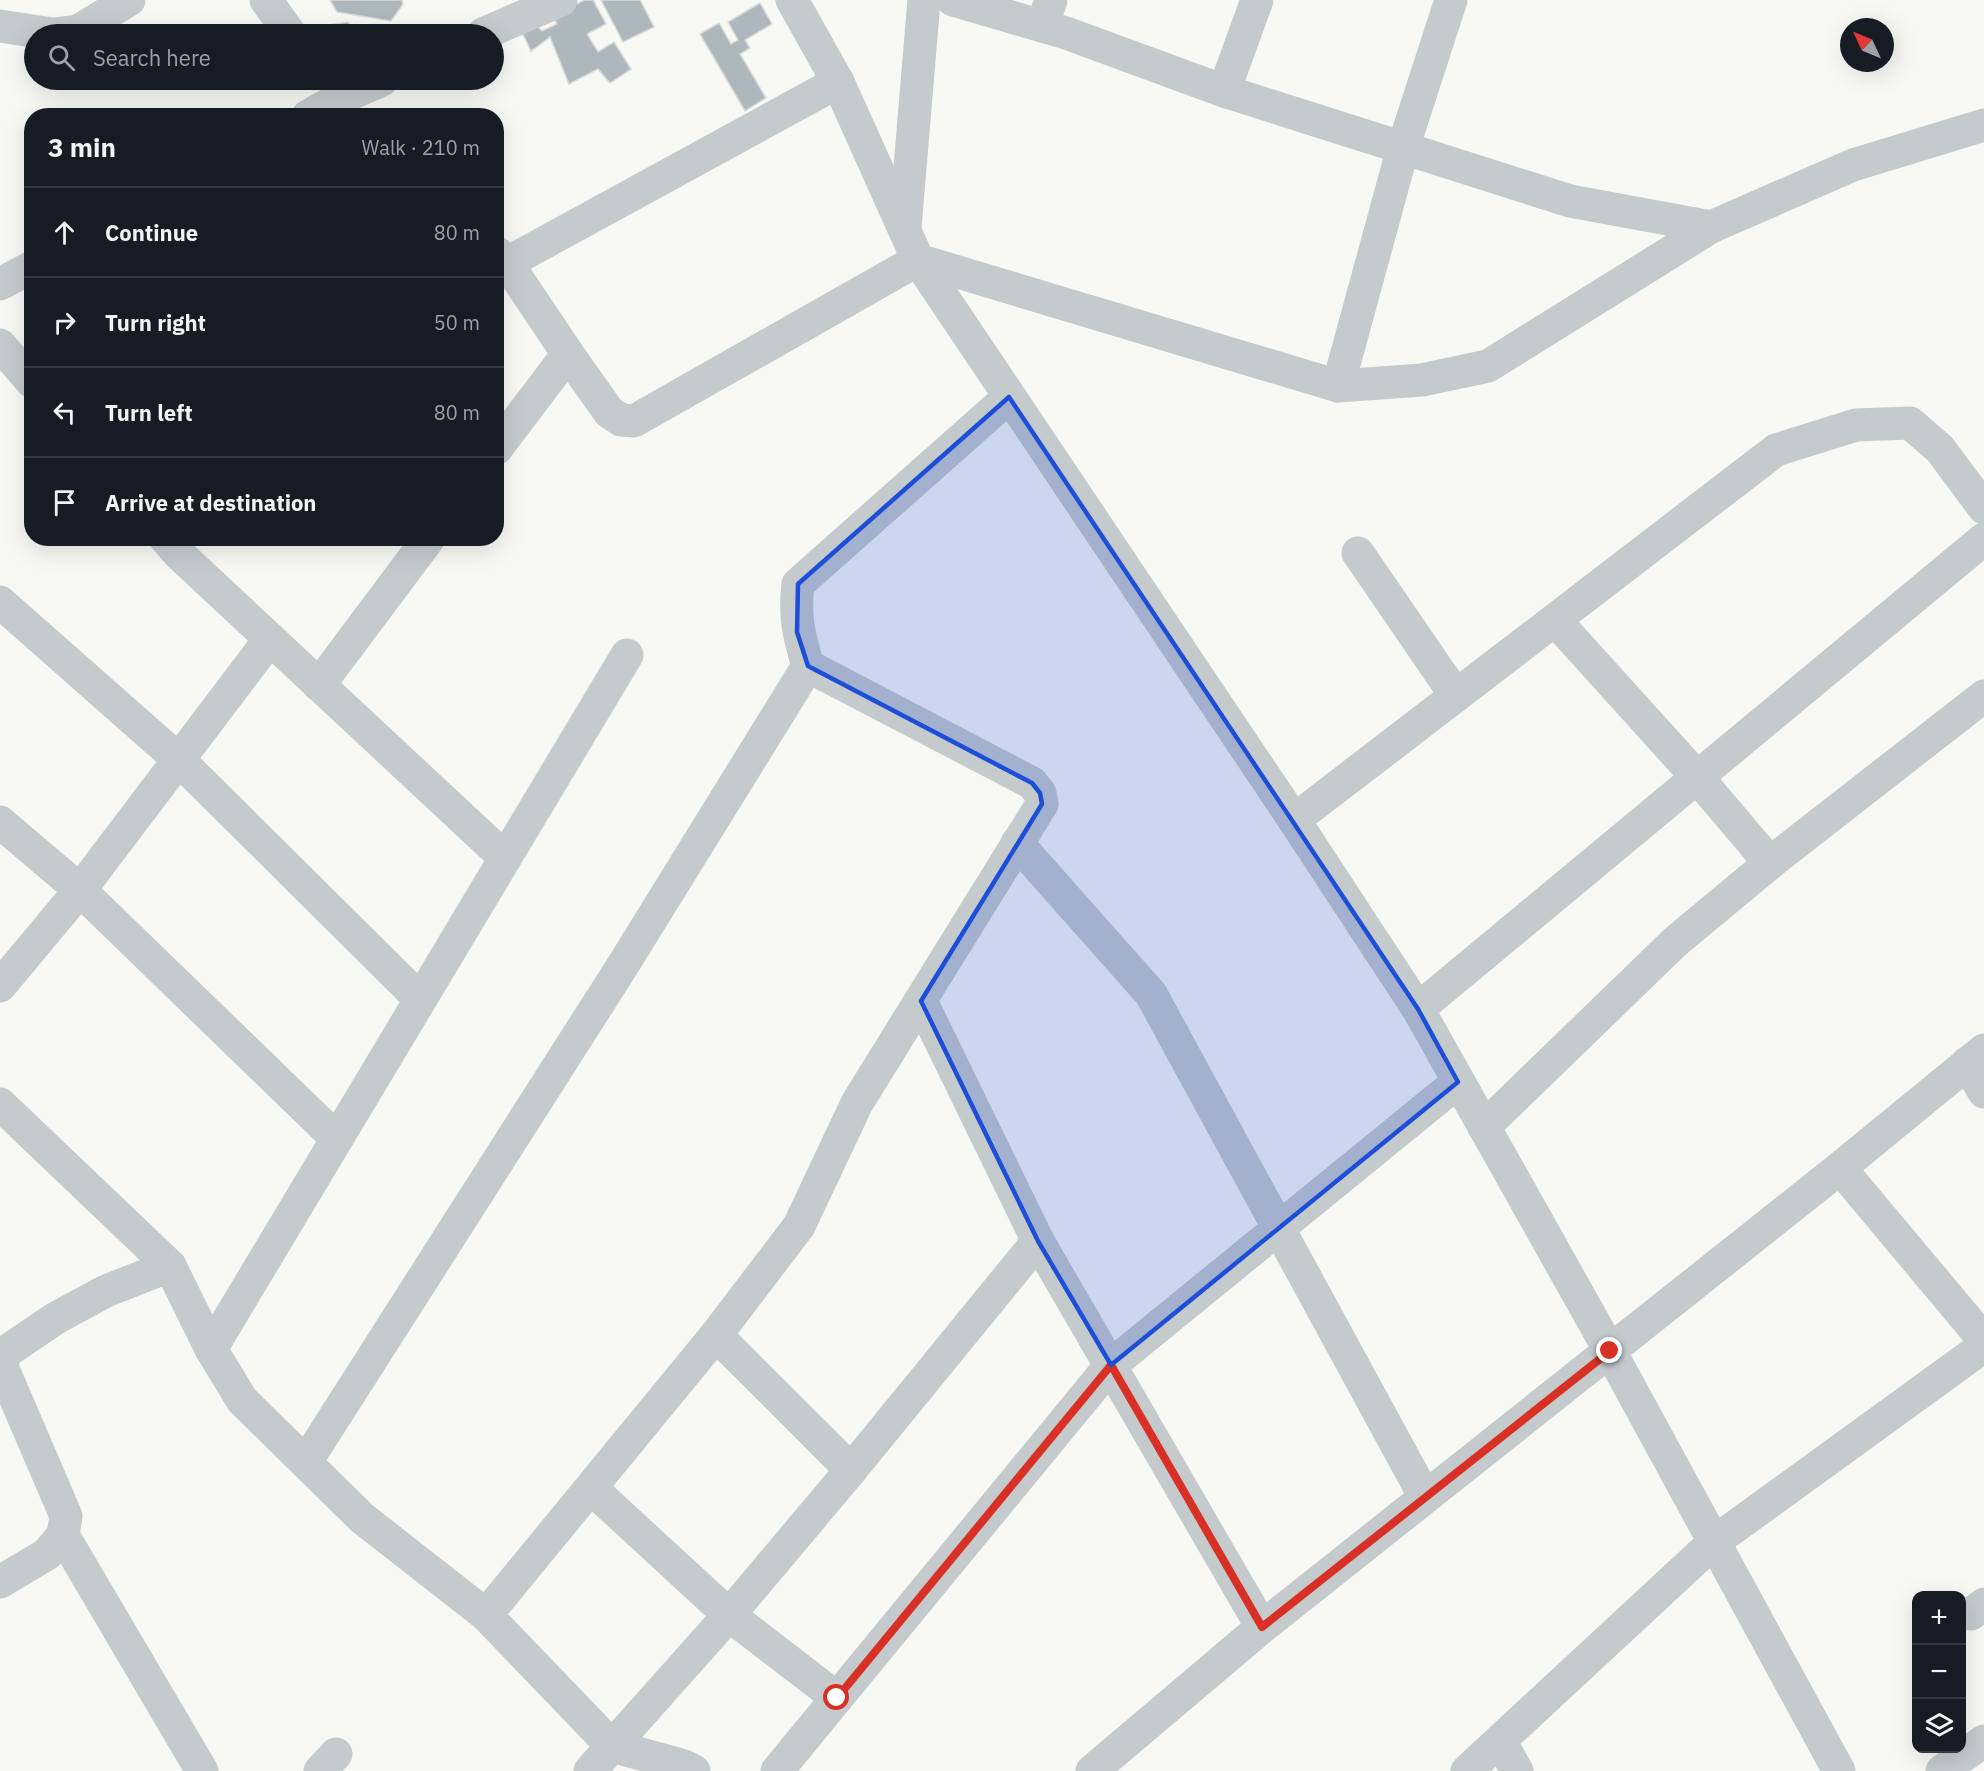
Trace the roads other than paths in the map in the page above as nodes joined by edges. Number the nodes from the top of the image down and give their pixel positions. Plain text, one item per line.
1 (129, 0) edge
2 (266, 0) edge
3 (561, 0) edge
4 (792, 0) edge
5 (924, 0) edge
6 (953, 0) edge
7 (1257, 0) edge
8 (1451, 0) edge
9 (1046, 13) edge
10 (90, 24) edge
11 (283, 24) edge
12 (504, 25) edge
13 (0, 26) edge
14 (24, 30) edge
15 (838, 82) junction
16 (357, 90) edge
17 (1224, 91) junction
18 (337, 98) edge
19 (321, 108) edge
20 (1984, 125) edge
21 (1403, 148) junction
22 (1712, 227) junction
23 (911, 246) junction
24 (504, 257) edge
25 (504, 261) edge
26 (24, 271) edge
27 (0, 284) edge
28 (0, 345) edge
29 (568, 354) junction
30 (24, 373) edge
31 (1338, 386) junction
32 (1009, 397) junction
33 (504, 438) edge
34 (1984, 508) edge
35 (1984, 539) edge
36 (172, 546) edge
37 (423, 546) edge
38 (1358, 553) dead end
39 (0, 602) edge
40 (1555, 621) junction
41 (270, 639) junction
42 (627, 655) dead end
43 (808, 666) junction
44 (319, 685) junction
45 (1456, 696) junction
46 (1984, 696) edge
47 (178, 759) junction
48 (1697, 777) junction
49 (1294, 820) junction
50 (0, 822) edge
51 (1017, 843) junction
52 (505, 858) junction
53 (1770, 863) junction
54 (80, 890) junction
55 (0, 986) edge
56 (420, 999) junction
57 (921, 1000) junction
58 (1418, 1009) junction
59 (1975, 1057) edge
60 (1458, 1082) junction
61 (1984, 1092) edge
62 (2, 1109) edge
63 (1484, 1127) junction
64 (336, 1138) junction
65 (1840, 1168) junction
66 (1278, 1228) junction
67 (1038, 1240) junction
68 (170, 1266) junction
69 (716, 1335) junction
70 (1984, 1340) edge
71 (1984, 1346) edge
72 (211, 1349) junction
73 (1610, 1351) junction
74 (0, 1356) edge
75 (0, 1362) edge
76 (1111, 1365) junction
77 (306, 1462) junction
78 (851, 1470) junction
79 (591, 1488) junction
80 (1425, 1497) junction
81 (63, 1535) junction
82 (1714, 1542) junction
83 (0, 1582) edge
84 (486, 1615) junction
85 (729, 1615) junction
86 (1262, 1627) junction
87 (837, 1698) junction
88 (1500, 1741) junction
89 (1984, 1741) edge
90 (612, 1746) junction
91 (202, 1771) edge
92 (590, 1771) edge
93 (694, 1771) edge
94 (777, 1771) edge
95 (1092, 1771) edge
96 (1467, 1771) edge
97 (1517, 1771) edge
98 (1839, 1771) edge
99 (1942, 1771) edge

1 - 10 street
2 - 11 street
3 - 12 street
4 - 15 street
5 - 23 street
6 - 9 street
7 - 17 street
8 - 21 street
9 - 17 street
13 - 14 street
15 - 23 street
15 - 24 street
16 - 18 street
17 - 21 street
18 - 19 street
20 - 22 street
21 - 22 street
21 - 31 street
22 - 31 street
23 - 29 street
23 - 31 street
23 - 32 street
25 - 29 street
26 - 27 street
28 - 30 street
29 - 33 street
32 - 43 street
32 - 49 street
34 - 40 street
35 - 48 street
36 - 41 street
37 - 44 street
38 - 45 street
39 - 47 street
40 - 45 street
40 - 48 street
41 - 44 street
41 - 47 street
42 - 52 street
43 - 51 street
43 - 77 street
44 - 52 street
45 - 49 street
46 - 53 street
47 - 54 street
47 - 56 street
48 - 53 street
48 - 58 street
49 - 58 street
50 - 54 street
51 - 57 street
51 - 66 street
52 - 56 street
53 - 63 street
54 - 55 street
54 - 64 street
56 - 64 street
57 - 67 street
57 - 69 street
58 - 60 street
59 - 61 street
59 - 65 street
60 - 63 street
60 - 66 street
62 - 68 street
63 - 73 street
64 - 72 street
65 - 70 street
65 - 73 street
66 - 76 street
66 - 80 street
67 - 76 street
67 - 78 street
68 - 72 street
68 - 74 street
69 - 78 street
69 - 79 street
71 - 82 street
72 - 77 street
73 - 80 street
73 - 82 street
75 - 81 street
76 - 86 street
76 - 87 street
77 - 84 street
78 - 85 street
79 - 84 street
79 - 85 street
80 - 86 street
81 - 83 street
81 - 91 street
82 - 88 street
82 - 98 street
84 - 90 street
85 - 87 street
85 - 90 street
86 - 95 street
87 - 94 street
88 - 96 street
88 - 97 street
89 - 99 street
90 - 92 street
90 - 93 street

